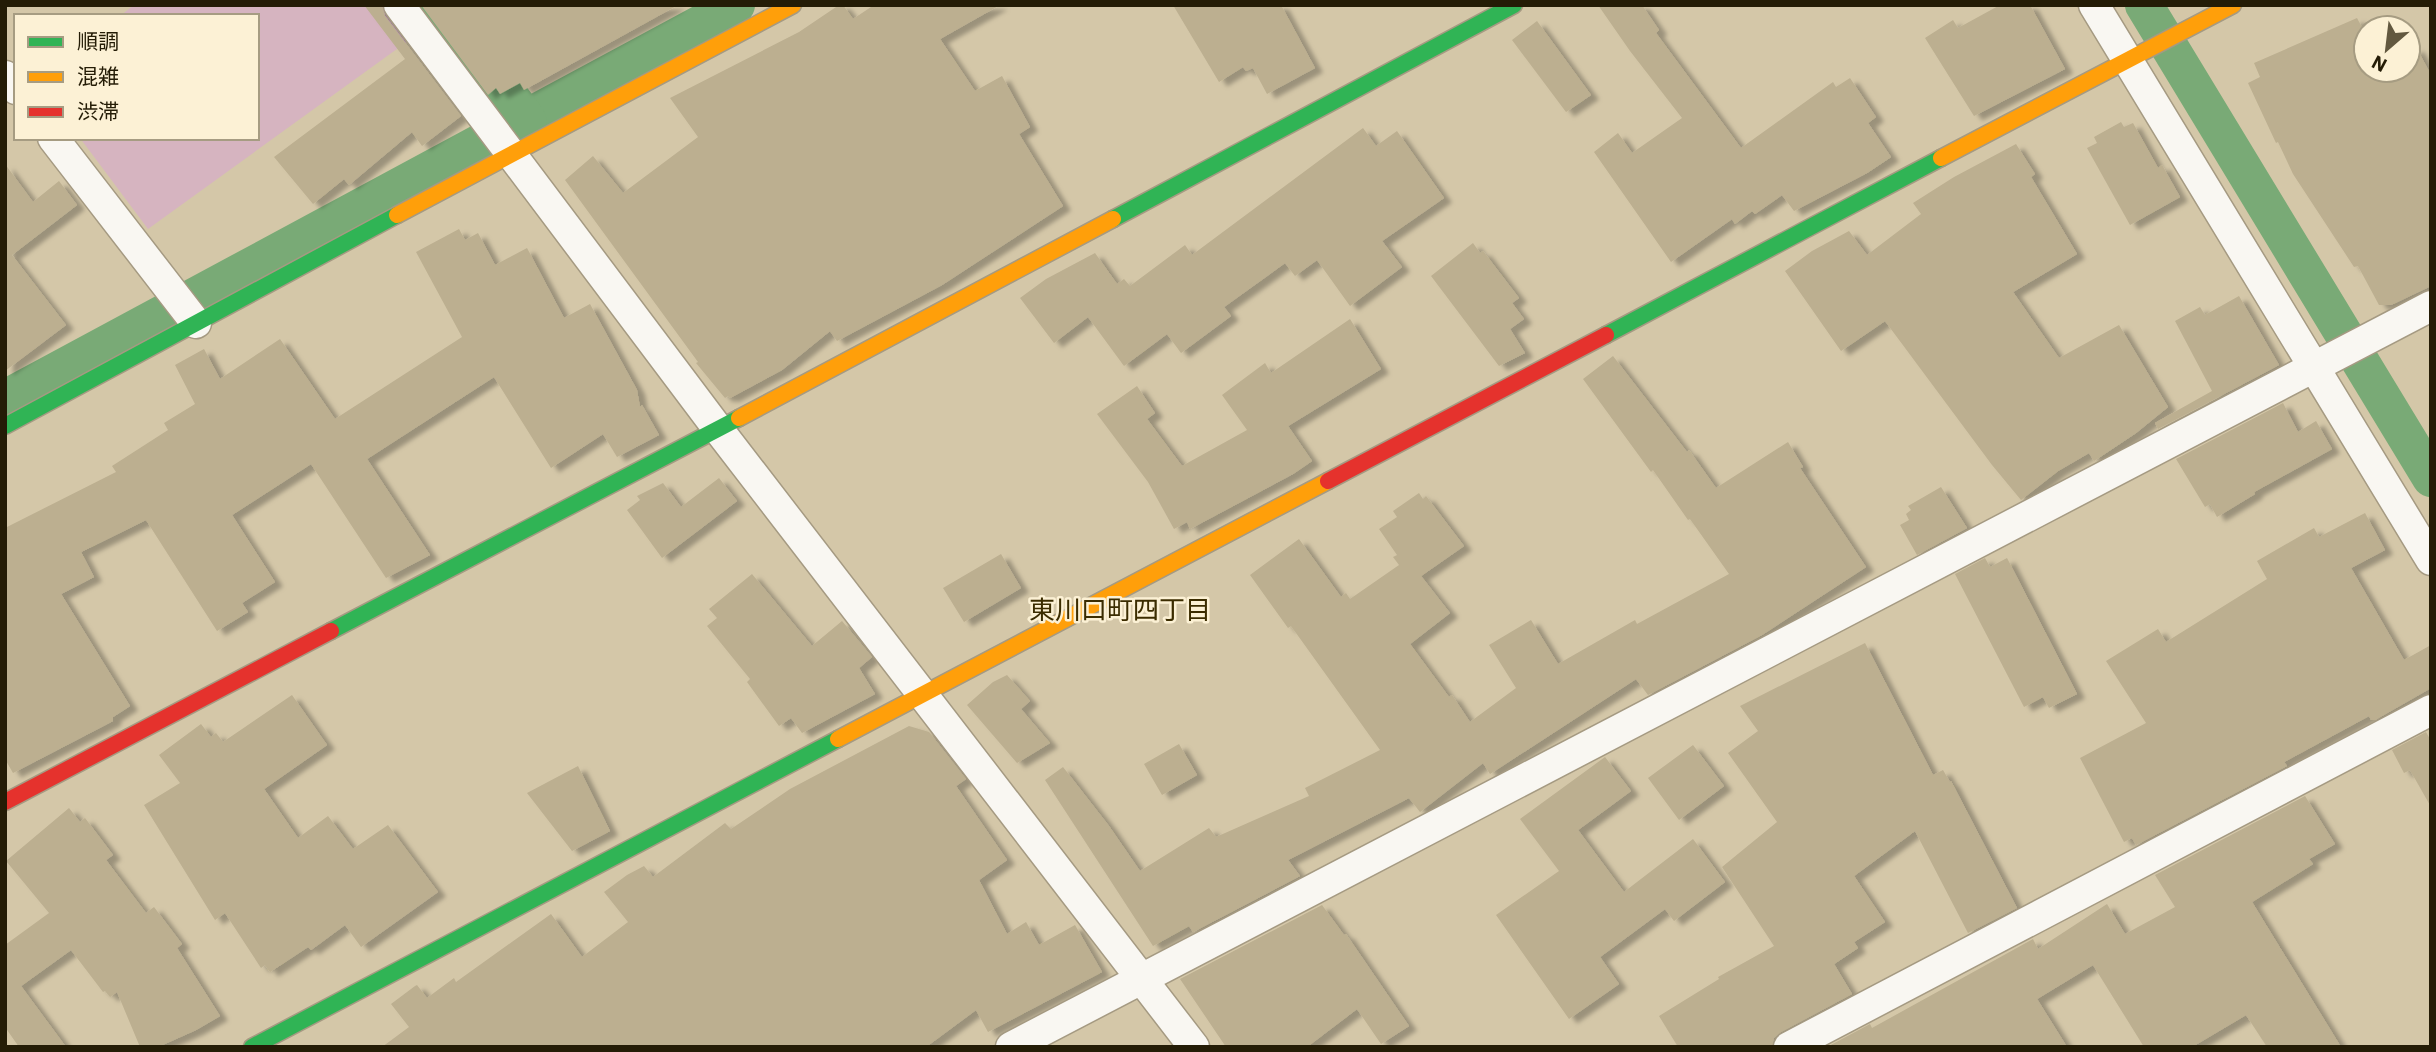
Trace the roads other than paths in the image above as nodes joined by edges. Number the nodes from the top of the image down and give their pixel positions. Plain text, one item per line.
1 (399, 5) edge
2 (793, 5) edge
3 (1514, 5) edge
4 (2094, 5) edge
5 (2233, 5) edge
6 (2134, 57) junction
7 (55, 140) edge
8 (511, 153) junction
9 (2431, 306) edge
10 (196, 323) junction
11 (2320, 364) junction
12 (5, 426) edge
13 (718, 429) junction
14 (2431, 560) edge
15 (922, 693) junction
16 (2431, 710) edge
17 (5, 802) edge
18 (1143, 979) junction
19 (252, 1047) edge
20 (1011, 1047) edge
21 (1194, 1047) edge
22 (1789, 1047) edge

1 - 8 street
2 - 8 street
3 - 13 street
4 - 6 street
5 - 6 street
6 - 11 street
6 - 15 street
7 - 10 street
8 - 10 street
8 - 13 street
9 - 11 street
10 - 12 street
11 - 14 street
11 - 18 street
13 - 15 street
13 - 17 street
15 - 18 street
15 - 19 street
16 - 22 street
18 - 20 street
18 - 21 street

